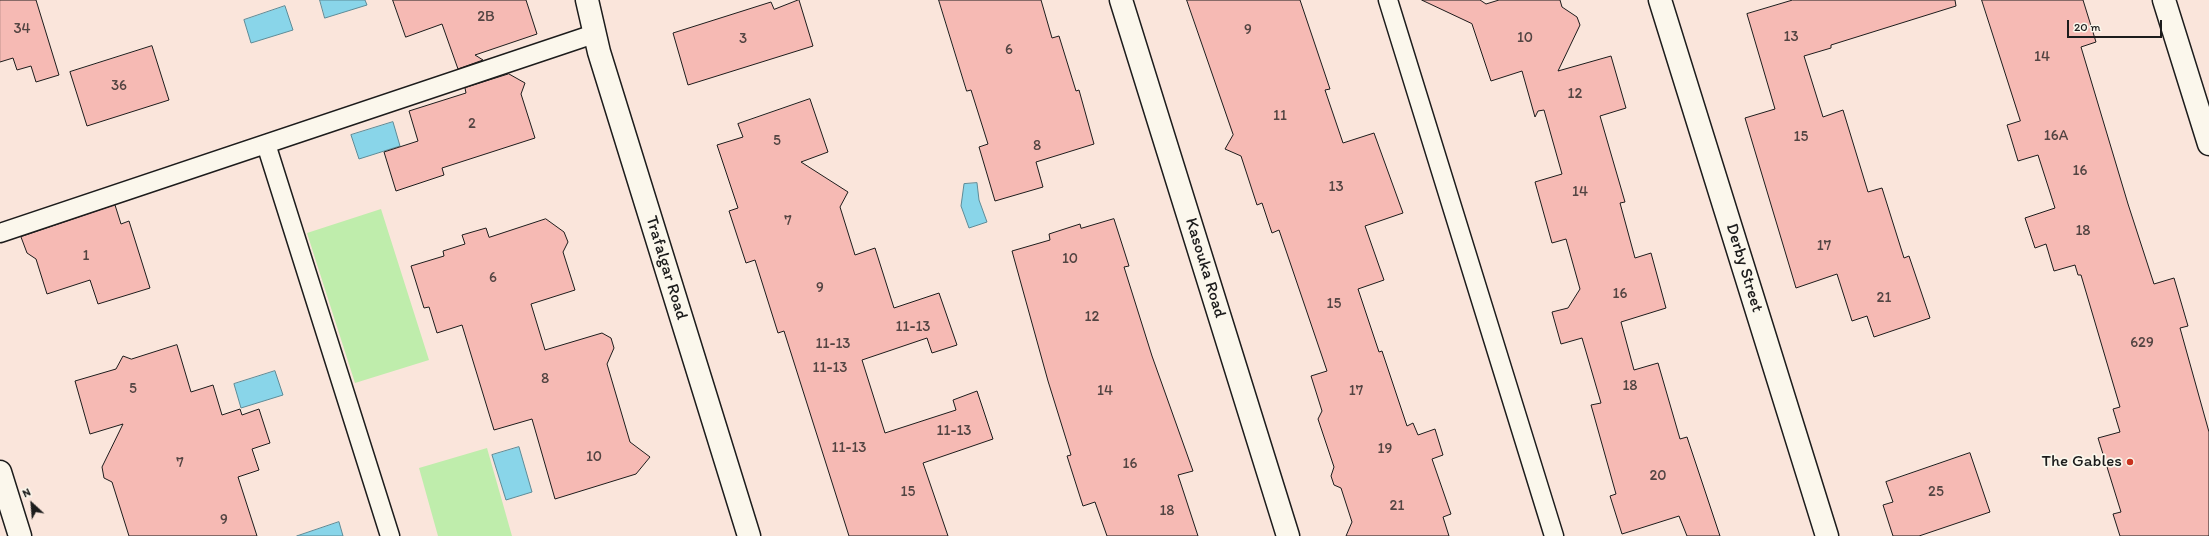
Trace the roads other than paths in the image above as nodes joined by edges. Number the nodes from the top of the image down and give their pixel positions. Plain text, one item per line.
1 (587, 0) edge
2 (1121, 0) edge
3 (1388, 0) edge
4 (1660, 0) edge
5 (2164, 0) edge
6 (594, 34) junction
7 (266, 144) junction
8 (2209, 144) edge
9 (0, 233) edge
10 (0, 472) edge
11 (20, 536) edge
12 (390, 536) edge
13 (749, 536) edge
14 (1288, 536) edge
15 (1554, 536) edge
16 (1827, 536) edge

1 - 6 street, Trafalgar Road
2 - 14 street, Kasouka Road
3 - 15 lane
4 - 16 street, Derby Street
5 - 8 street
6 - 7 lane
6 - 13 street, Trafalgar Road
7 - 9 lane
7 - 12 lane
10 - 11 street

